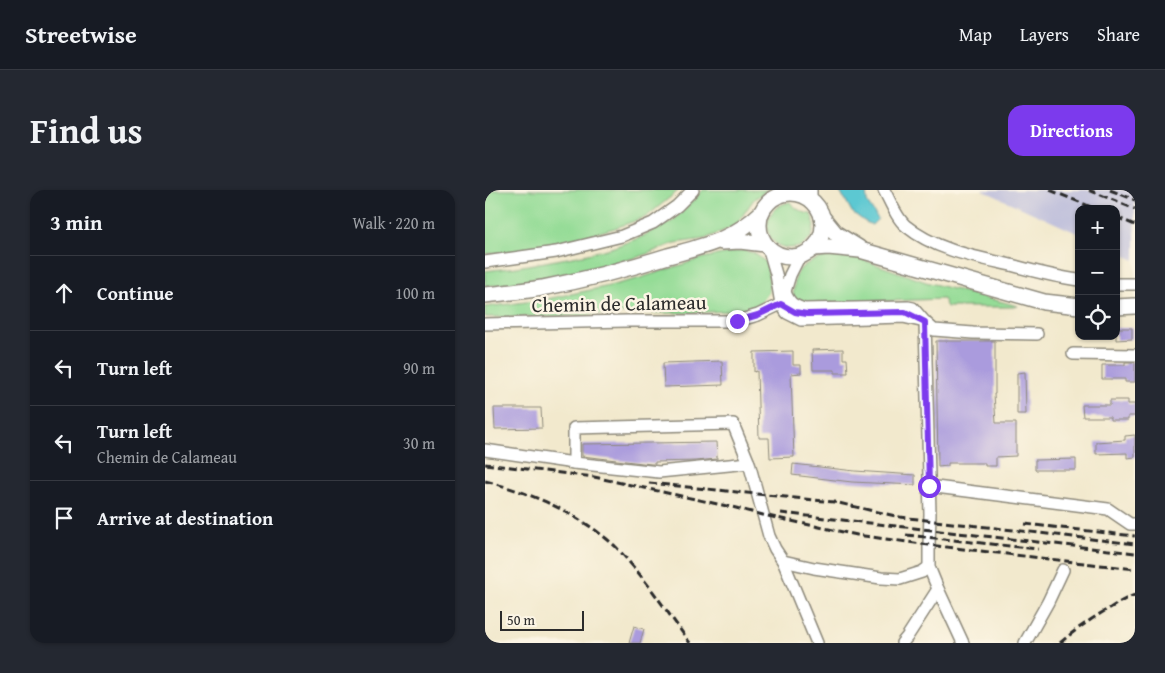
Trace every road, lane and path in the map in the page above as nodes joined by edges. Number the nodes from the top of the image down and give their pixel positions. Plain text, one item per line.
1 (693, 190) edge
2 (884, 190) edge
3 (789, 192) edge
4 (811, 195) edge
5 (761, 213) junction
6 (822, 217) junction
7 (716, 242) junction
8 (767, 247) junction
9 (814, 248) junction
10 (860, 250) junction
11 (799, 257) junction
12 (485, 262) edge
13 (1075, 280) edge
14 (1120, 284) edge
15 (1135, 284) edge
16 (785, 292) junction
17 (485, 295) edge
18 (781, 304) junction
19 (1075, 306) edge
20 (1135, 306) edge
21 (1120, 307) edge
22 (925, 322) junction
23 (485, 324) edge
24 (1037, 334) dead end
25 (1073, 354) dead end
26 (1135, 355) edge
27 (485, 450) edge
28 (574, 463) junction
29 (749, 463) junction
30 (929, 486) junction
31 (1135, 524) edge
32 (783, 561) junction
33 (929, 567) junction
34 (1063, 570) dead end
35 (938, 589) junction
36 (817, 643) edge
37 (902, 643) edge
38 (963, 643) edge
39 (1025, 643) edge

1 - 12 street
2 - 13 street
3 - 4 main road
3 - 5 main road
4 - 6 main road
5 - 7 main road
5 - 8 main road
6 - 9 main road
6 - 10 main road
7 - 8 main road
7 - 17 main road
8 - 11 main road
8 - 18 street
9 - 10 main road
9 - 11 main road
10 - 19 main road
11 - 16 street
14 - 15 street
16 - 18 street
16 - 22 street
18 - 22 street
18 - 23 street, Chemin de Calameau
20 - 21 main road
22 - 24 street
22 - 30 street
25 - 26 street
27 - 28 street
28 - 29 street
28 - 29 street
29 - 32 street
30 - 31 street
30 - 33 street
32 - 33 street
32 - 36 street
33 - 35 street
34 - 39 street
35 - 37 street
35 - 38 street

